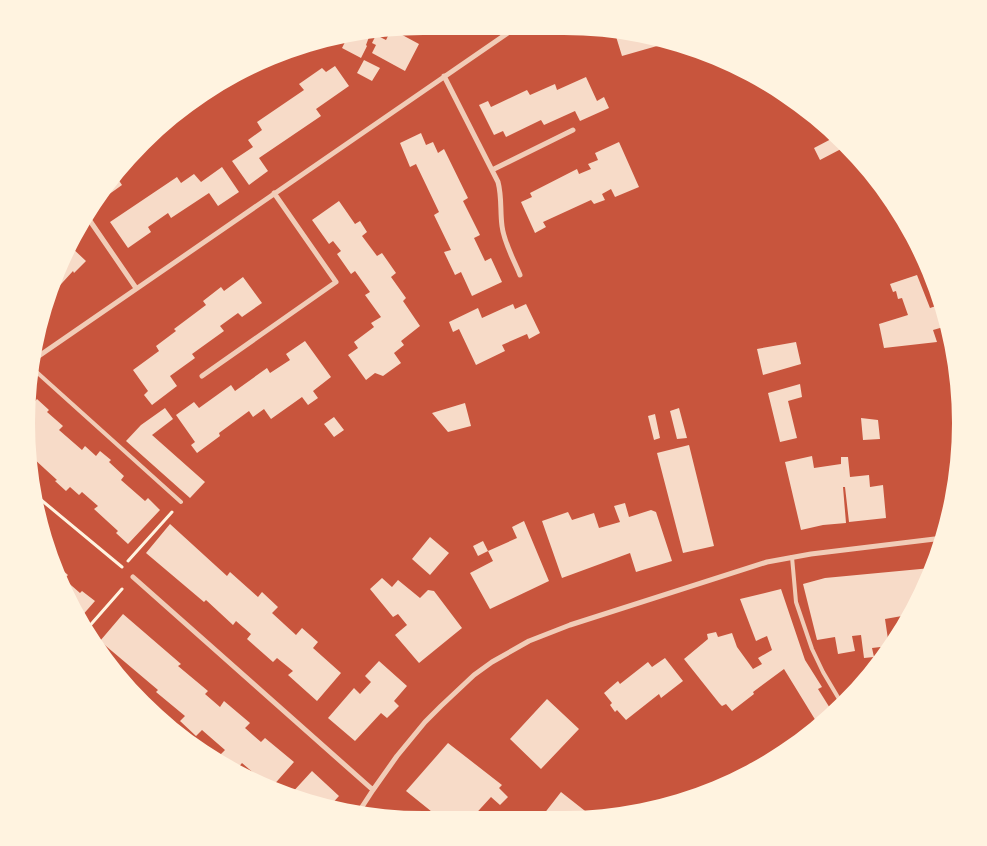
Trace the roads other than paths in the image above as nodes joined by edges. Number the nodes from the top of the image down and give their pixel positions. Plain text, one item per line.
1 (505, 35) edge
2 (444, 76) junction
3 (573, 130) dead end
4 (492, 170) junction
5 (274, 193) junction
6 (91, 222) edge
7 (520, 275) dead end
8 (136, 288) junction
9 (41, 355) edge
10 (38, 373) edge
11 (202, 376) dead end
12 (182, 502) road end
13 (934, 539) edge
14 (792, 557) junction
15 (134, 577) road end
16 (838, 697) edge
17 (373, 790) junction
18 (362, 806) edge

1 - 2 street
2 - 4 street
2 - 5 street
3 - 4 street
4 - 7 street
5 - 8 street
5 - 11 street
6 - 8 street
8 - 9 street
10 - 12 lane
13 - 14 street
14 - 16 lane
14 - 17 street
15 - 17 street
17 - 18 street

